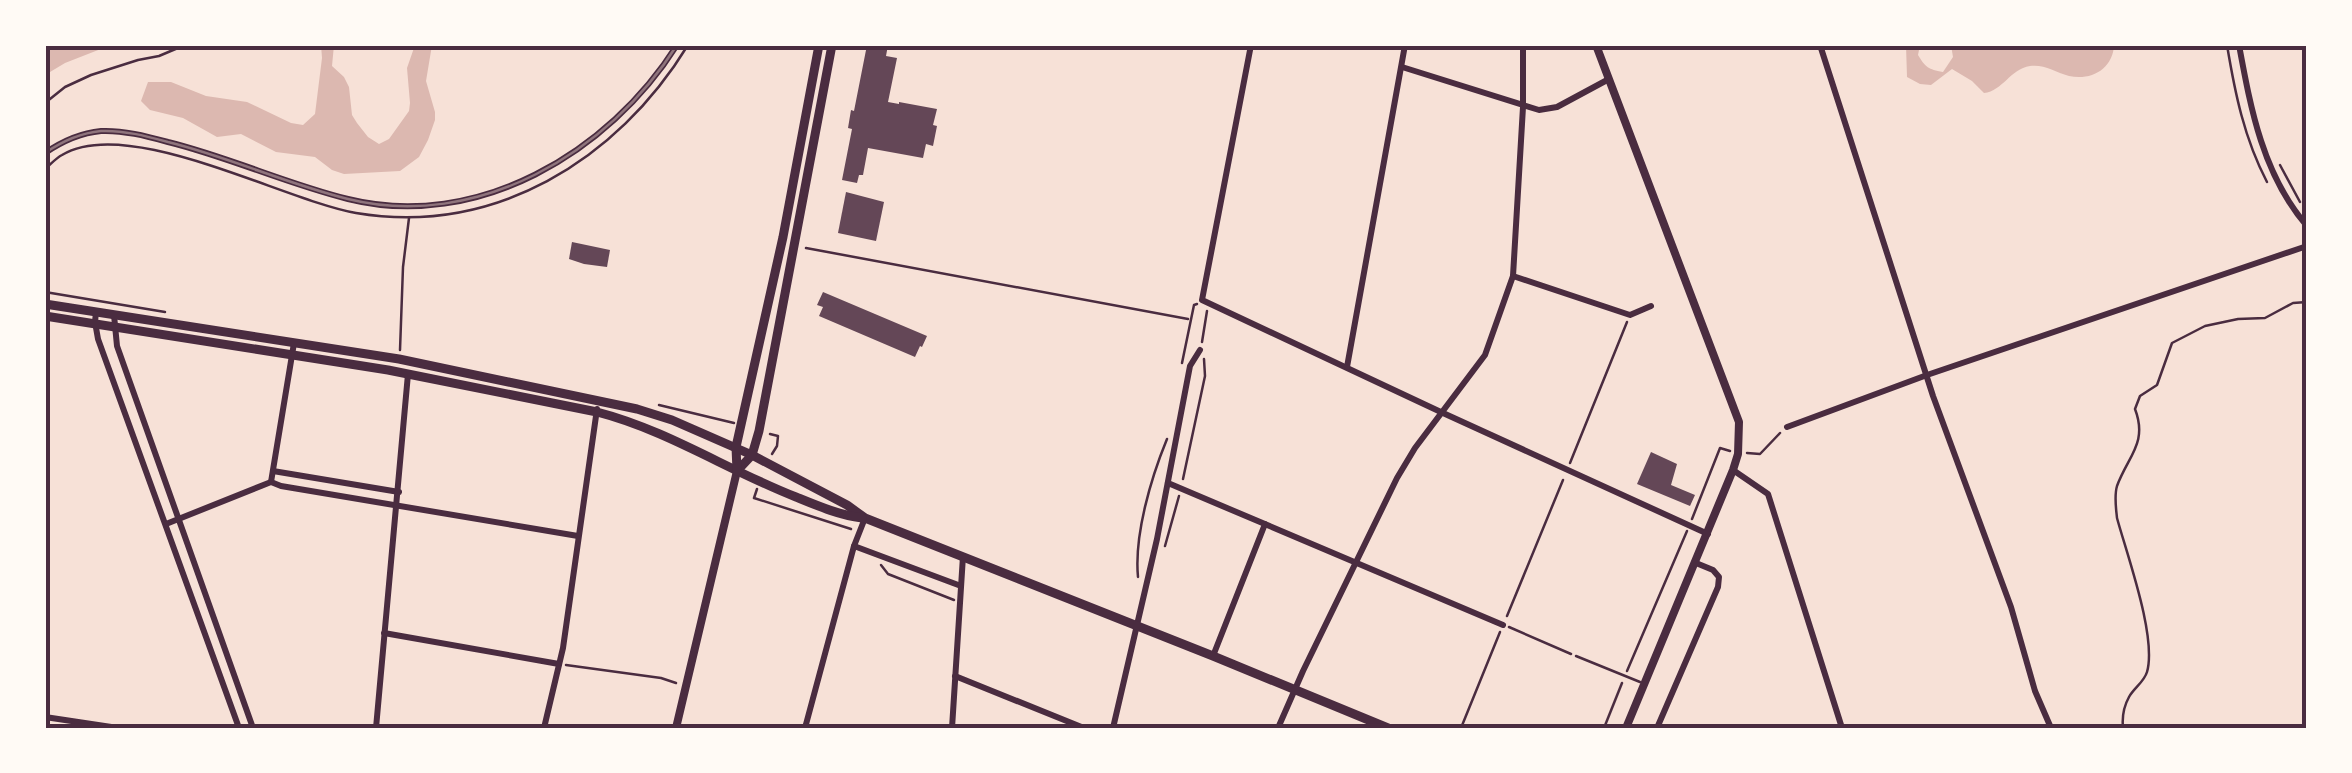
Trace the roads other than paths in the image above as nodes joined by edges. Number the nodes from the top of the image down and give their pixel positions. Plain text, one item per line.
1 (677, 45) edge
2 (819, 45) edge
3 (832, 45) edge
4 (1251, 45) edge
5 (1406, 45) edge
6 (1523, 45) edge
7 (1596, 45) edge
8 (1820, 45) edge
9 (2239, 45) edge
10 (1402, 68) junction
11 (1609, 78) junction
12 (1523, 107) junction
13 (45, 154) edge
14 (2307, 226) edge
15 (2307, 246) edge
16 (1513, 276) junction
17 (45, 304) edge
18 (1651, 306) dead end
19 (45, 316) edge
20 (95, 317) junction
21 (114, 320) junction
22 (293, 348) junction
23 (1200, 350) road end
24 (1347, 367) junction
25 (408, 374) junction
26 (1926, 376) junction
27 (598, 406) junction
28 (1442, 414) junction
29 (1787, 427) road end
30 (736, 447) junction
31 (752, 455) junction
32 (1733, 470) junction
33 (273, 471) junction
34 (737, 472) junction
35 (271, 482) junction
36 (1168, 483) junction
37 (398, 492) junction
38 (398, 505) junction
39 (179, 518) junction
40 (865, 518) junction
41 (166, 524) junction
42 (1265, 524) junction
43 (1708, 534) junction
44 (578, 536) junction
45 (854, 546) junction
46 (963, 556) junction
47 (1356, 563) junction
48 (1696, 563) junction
49 (961, 586) junction
50 (1503, 624) road end
51 (1137, 626) junction
52 (384, 633) junction
53 (1213, 656) junction
54 (1576, 656) road end
55 (560, 664) junction
56 (955, 676) junction
57 (1644, 684) junction
58 (1295, 690) junction
59 (45, 717) edge
60 (118, 728) edge
61 (238, 728) edge
62 (253, 728) edge
63 (376, 728) edge
64 (544, 728) edge
65 (676, 728) edge
66 (805, 728) edge
67 (952, 728) edge
68 (1084, 728) edge
69 (1113, 728) edge
70 (1278, 728) edge
71 (1388, 728) edge
72 (1626, 728) edge
73 (1657, 728) edge
74 (1842, 728) edge
75 (2051, 728) edge

1 - 13 street
2 - 30 main road
3 - 31 main road
4 - 24 street
5 - 10 street
6 - 12 street
7 - 11 street
8 - 26 street
9 - 14 street
10 - 12 street
10 - 24 street
11 - 12 street
11 - 32 street
12 - 16 street
15 - 26 street
16 - 18 street
16 - 28 street
17 - 20 main road
19 - 20 main road
20 - 21 main road
20 - 41 street
21 - 22 main road
21 - 39 street
22 - 25 main road
22 - 27 main road
22 - 33 street
23 - 36 street
24 - 28 street
25 - 27 main road
25 - 37 street
26 - 29 street
26 - 75 street
27 - 30 main road
27 - 34 main road
27 - 44 street
28 - 43 street
28 - 47 street
30 - 31 main road
30 - 34 main road
31 - 34 main road
31 - 40 main road
32 - 43 street
32 - 74 street
33 - 35 street
33 - 37 street
34 - 40 main road
34 - 65 street
35 - 38 street
35 - 39 street
36 - 42 street
36 - 51 street
37 - 38 street
38 - 44 street
38 - 52 street
39 - 41 street
39 - 62 street
40 - 45 street
40 - 46 main road
41 - 61 street
42 - 47 street
42 - 53 street
43 - 48 street
44 - 55 street
45 - 49 street
45 - 66 street
46 - 49 street
46 - 51 main road
47 - 50 street
47 - 58 street
48 - 57 street
48 - 73 street
49 - 56 street
51 - 53 main road
51 - 69 street
52 - 55 street
52 - 63 street
53 - 58 main road
54 - 57 lane
55 - 64 street
56 - 67 street
56 - 68 street
57 - 72 street
58 - 70 street
58 - 71 main road
59 - 60 street

